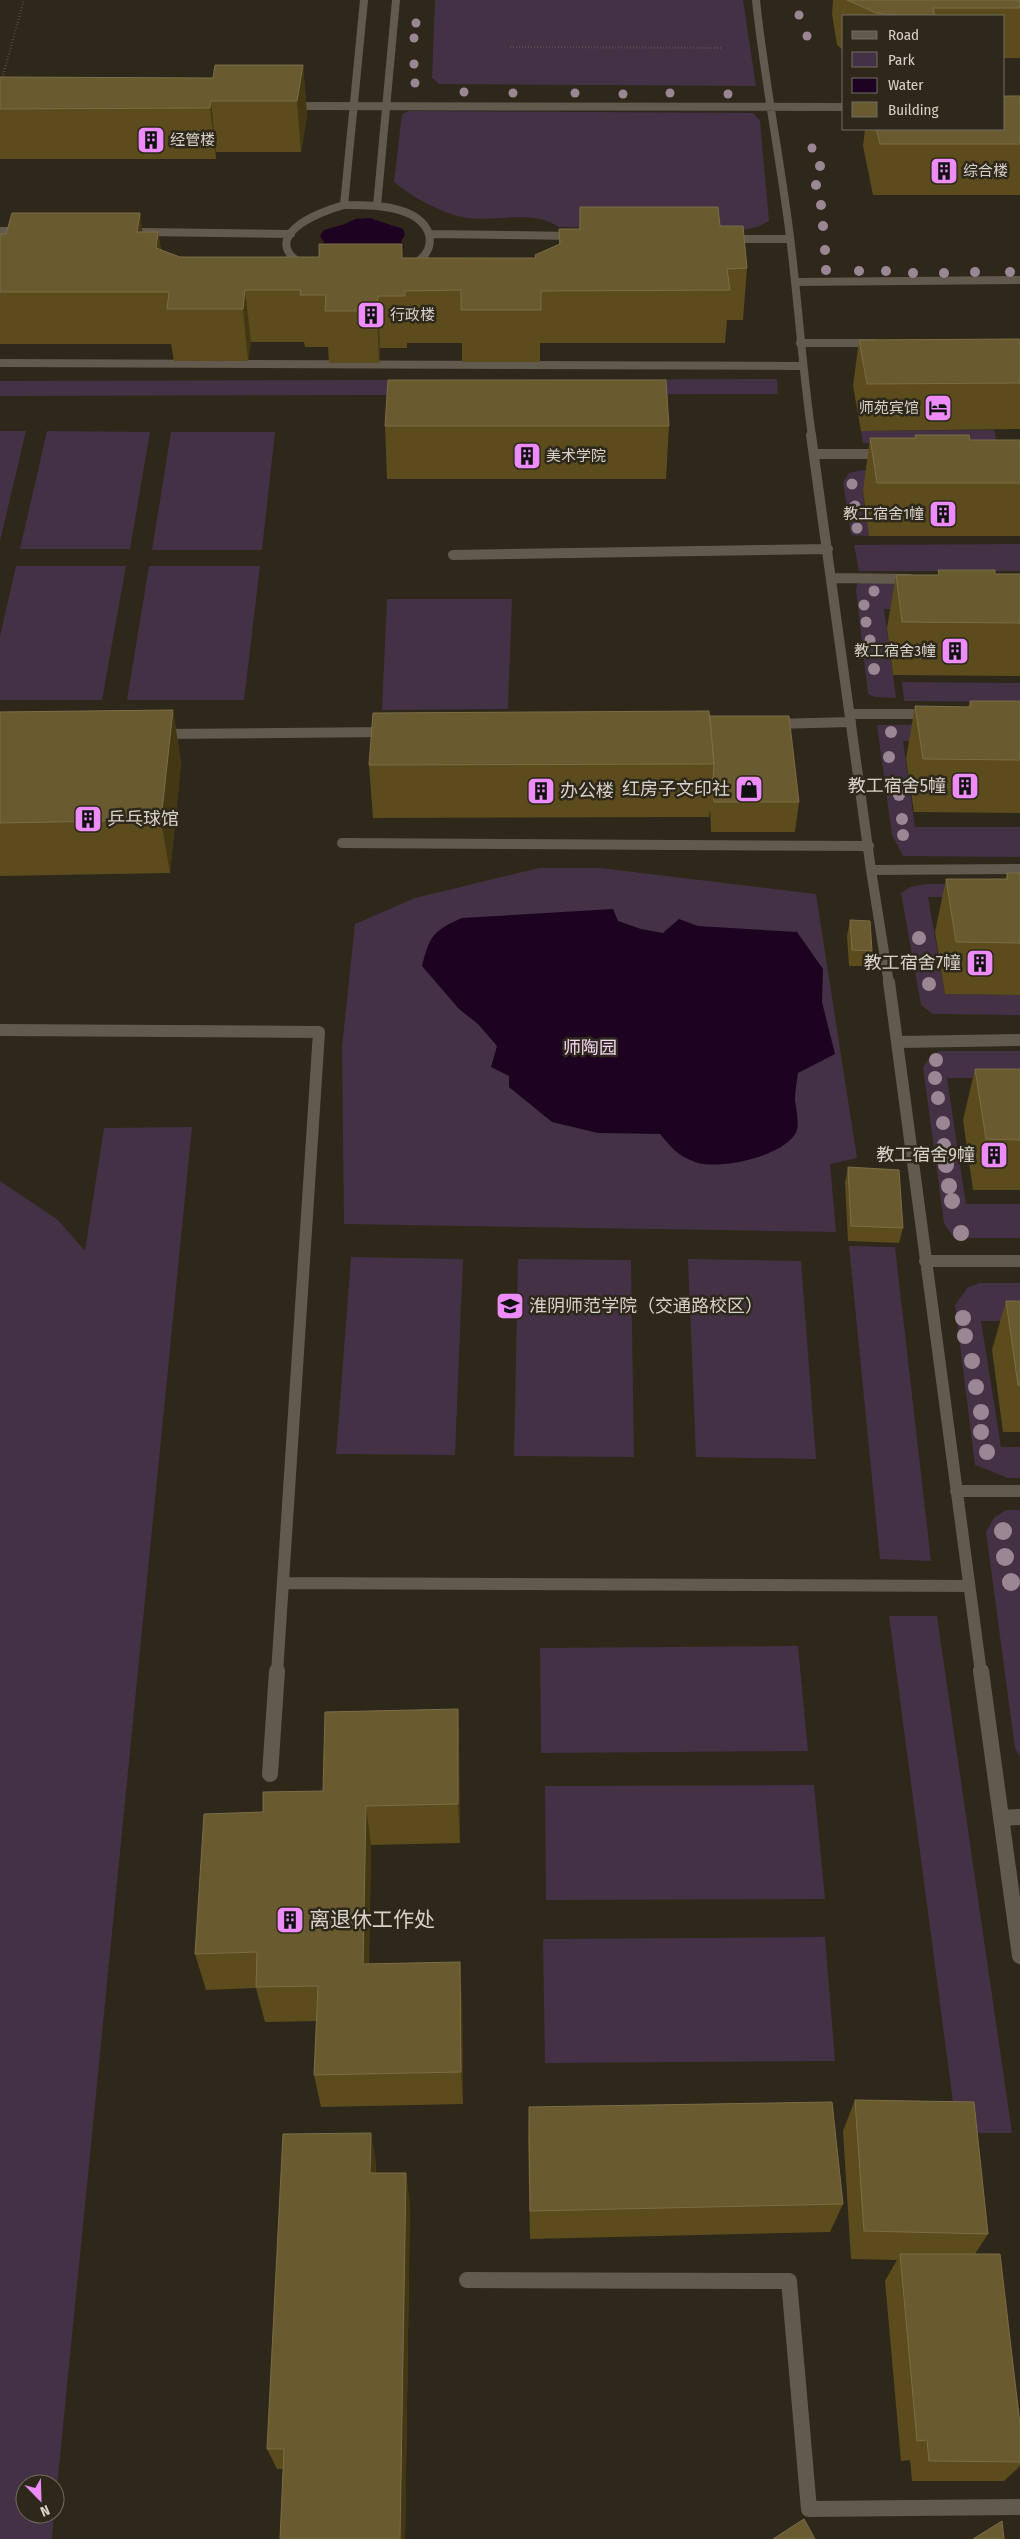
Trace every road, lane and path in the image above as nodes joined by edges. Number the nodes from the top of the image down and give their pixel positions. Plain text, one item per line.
1 (24, 0) edge
2 (364, 0) edge
3 (396, 0) edge
4 (756, 0) edge
5 (510, 47) dead end
6 (761, 49) junction
7 (0, 86) edge
8 (286, 106) edge
9 (355, 106) junction
10 (386, 106) junction
11 (771, 107) junction
12 (842, 107) edge
13 (344, 205) junction
14 (377, 206) junction
15 (0, 231) edge
16 (29, 231) edge
17 (136, 232) edge
18 (291, 234) junction
19 (430, 234) junction
20 (589, 236) edge
21 (719, 238) edge
22 (789, 239) junction
23 (1020, 280) edge
24 (795, 282) junction
25 (800, 343) junction
26 (886, 343) edge
27 (0, 363) edge
28 (802, 366) junction
29 (814, 454) junction
30 (893, 454) edge
31 (828, 549) junction
32 (453, 555) dead end
33 (833, 578) junction
34 (922, 579) edge
35 (940, 714) edge
36 (851, 718) junction
37 (762, 724) edge
38 (397, 732) edge
39 (153, 734) edge
40 (342, 843) dead end
41 (869, 846) junction
42 (871, 870) junction
43 (1020, 870) edge
44 (0, 1030) edge
45 (1020, 1040) edge
46 (899, 1042) junction
47 (925, 1261) junction
48 (1020, 1261) edge
49 (956, 1491) junction
50 (1020, 1491) edge
51 (283, 1583) junction
52 (970, 1586) junction
53 (270, 1774) dead end
54 (1020, 1817) edge
55 (1001, 1818) junction
56 (1020, 1956) edge
57 (467, 2280) dead end
58 (1020, 2507) edge

1 - 7 path
2 - 9 lane
3 - 10 lane
4 - 6 lane
5 - 6 path
6 - 11 lane
8 - 9 lane
9 - 10 lane
9 - 13 lane
10 - 11 lane
10 - 14 lane
11 - 12 lane
11 - 22 lane
13 - 14 lane
13 - 18 lane
14 - 19 lane
15 - 16 lane
17 - 18 lane
18 - 19 lane
19 - 20 lane
21 - 22 lane
22 - 24 lane
23 - 24 lane
24 - 25 lane
25 - 26 lane
25 - 28 lane
27 - 28 lane
28 - 29 lane
29 - 30 lane
29 - 31 lane
31 - 32 lane
31 - 33 lane
33 - 34 lane
33 - 36 lane
35 - 36 lane
36 - 37 lane
36 - 41 lane
38 - 39 lane
40 - 41 lane
41 - 42 lane
42 - 43 lane
42 - 46 lane
44 - 51 lane
45 - 46 lane
46 - 47 lane
47 - 48 lane
47 - 49 lane
49 - 50 lane
49 - 52 lane
51 - 52 lane
51 - 53 lane
52 - 55 lane
54 - 55 lane
55 - 56 lane
57 - 58 lane

